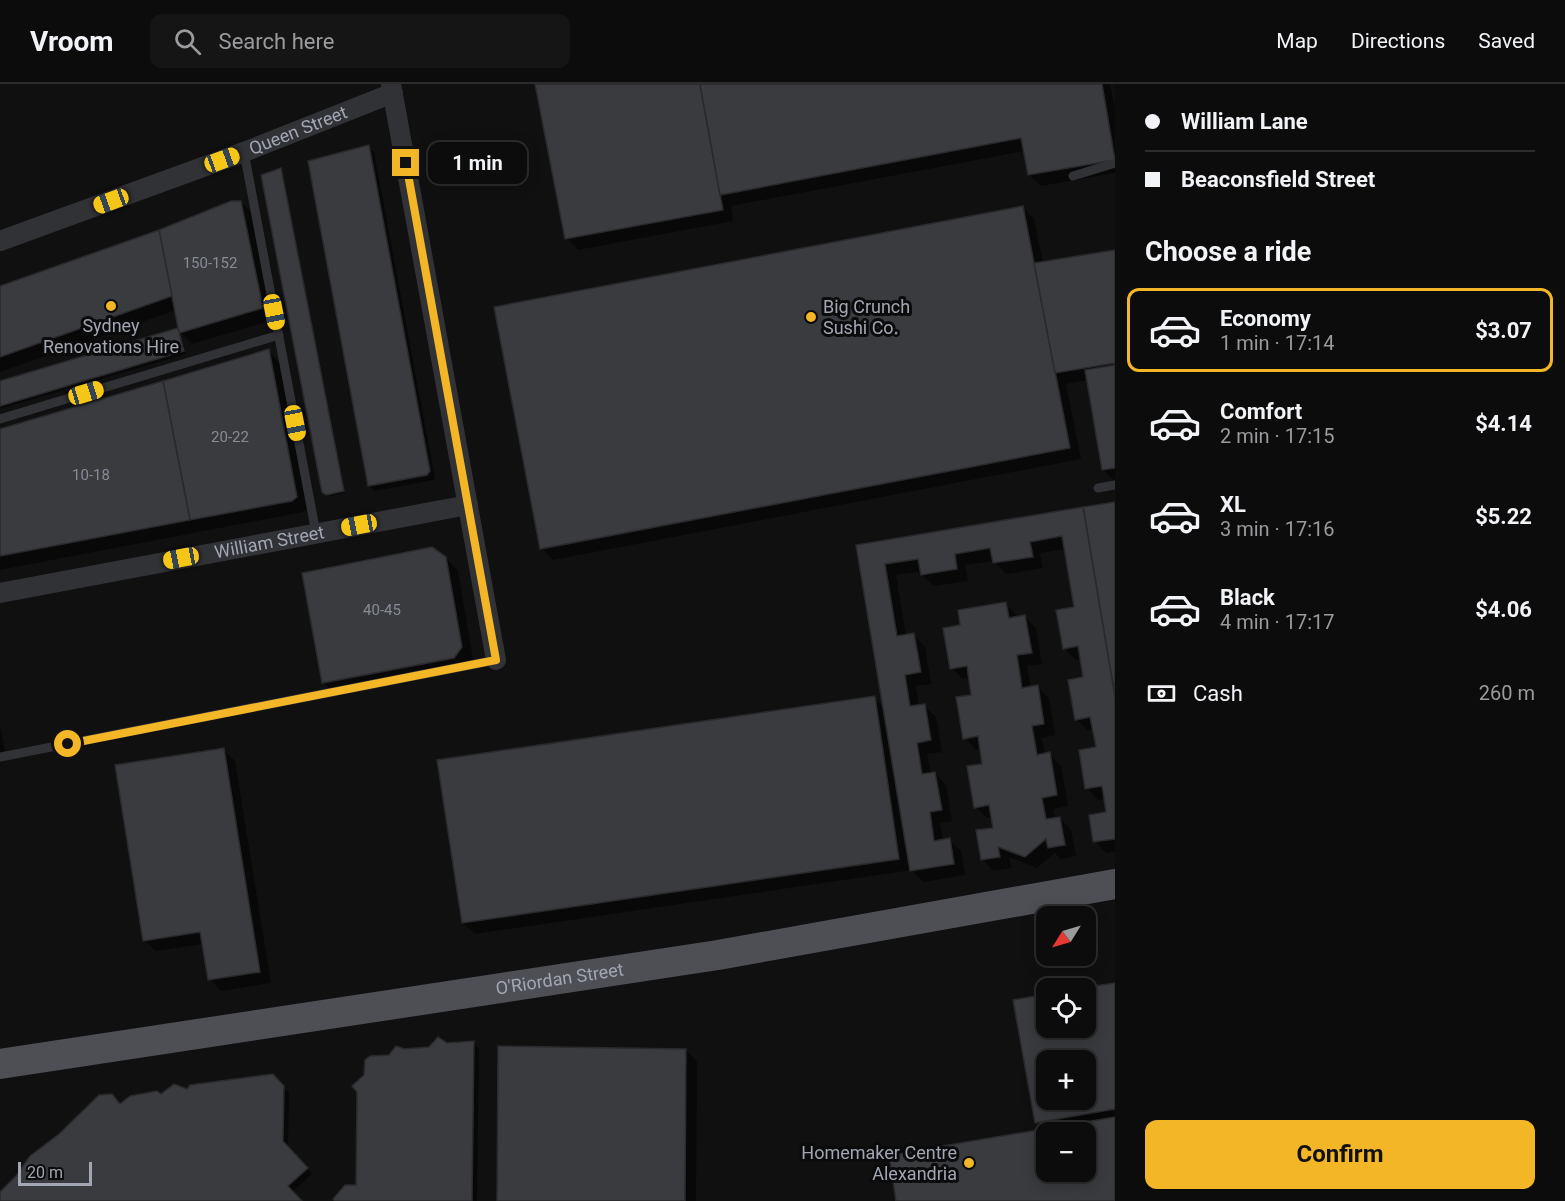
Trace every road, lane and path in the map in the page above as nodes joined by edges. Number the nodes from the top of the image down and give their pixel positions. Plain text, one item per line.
1 (392, 89) edge
2 (244, 152) junction
3 (1115, 163) edge
4 (1073, 176) dead end
5 (0, 241) edge
6 (279, 335) junction
7 (0, 419) edge
8 (1115, 485) edge
9 (1098, 488) dead end
10 (468, 505) junction
11 (316, 532) junction
12 (0, 593) edge
13 (496, 660) joint
14 (0, 757) edge
15 (1115, 884) edge
16 (0, 1064) edge

1 - 2 street, Queen Street
1 - 10 street
2 - 5 street, Queen Street
2 - 6 lane
3 - 4 lane
6 - 7 lane
6 - 11 lane
8 - 9 lane
10 - 11 street, William Street
10 - 13 street
11 - 12 street, William Street
13 - 14 lane
15 - 16 main road, O'Riordan Street

